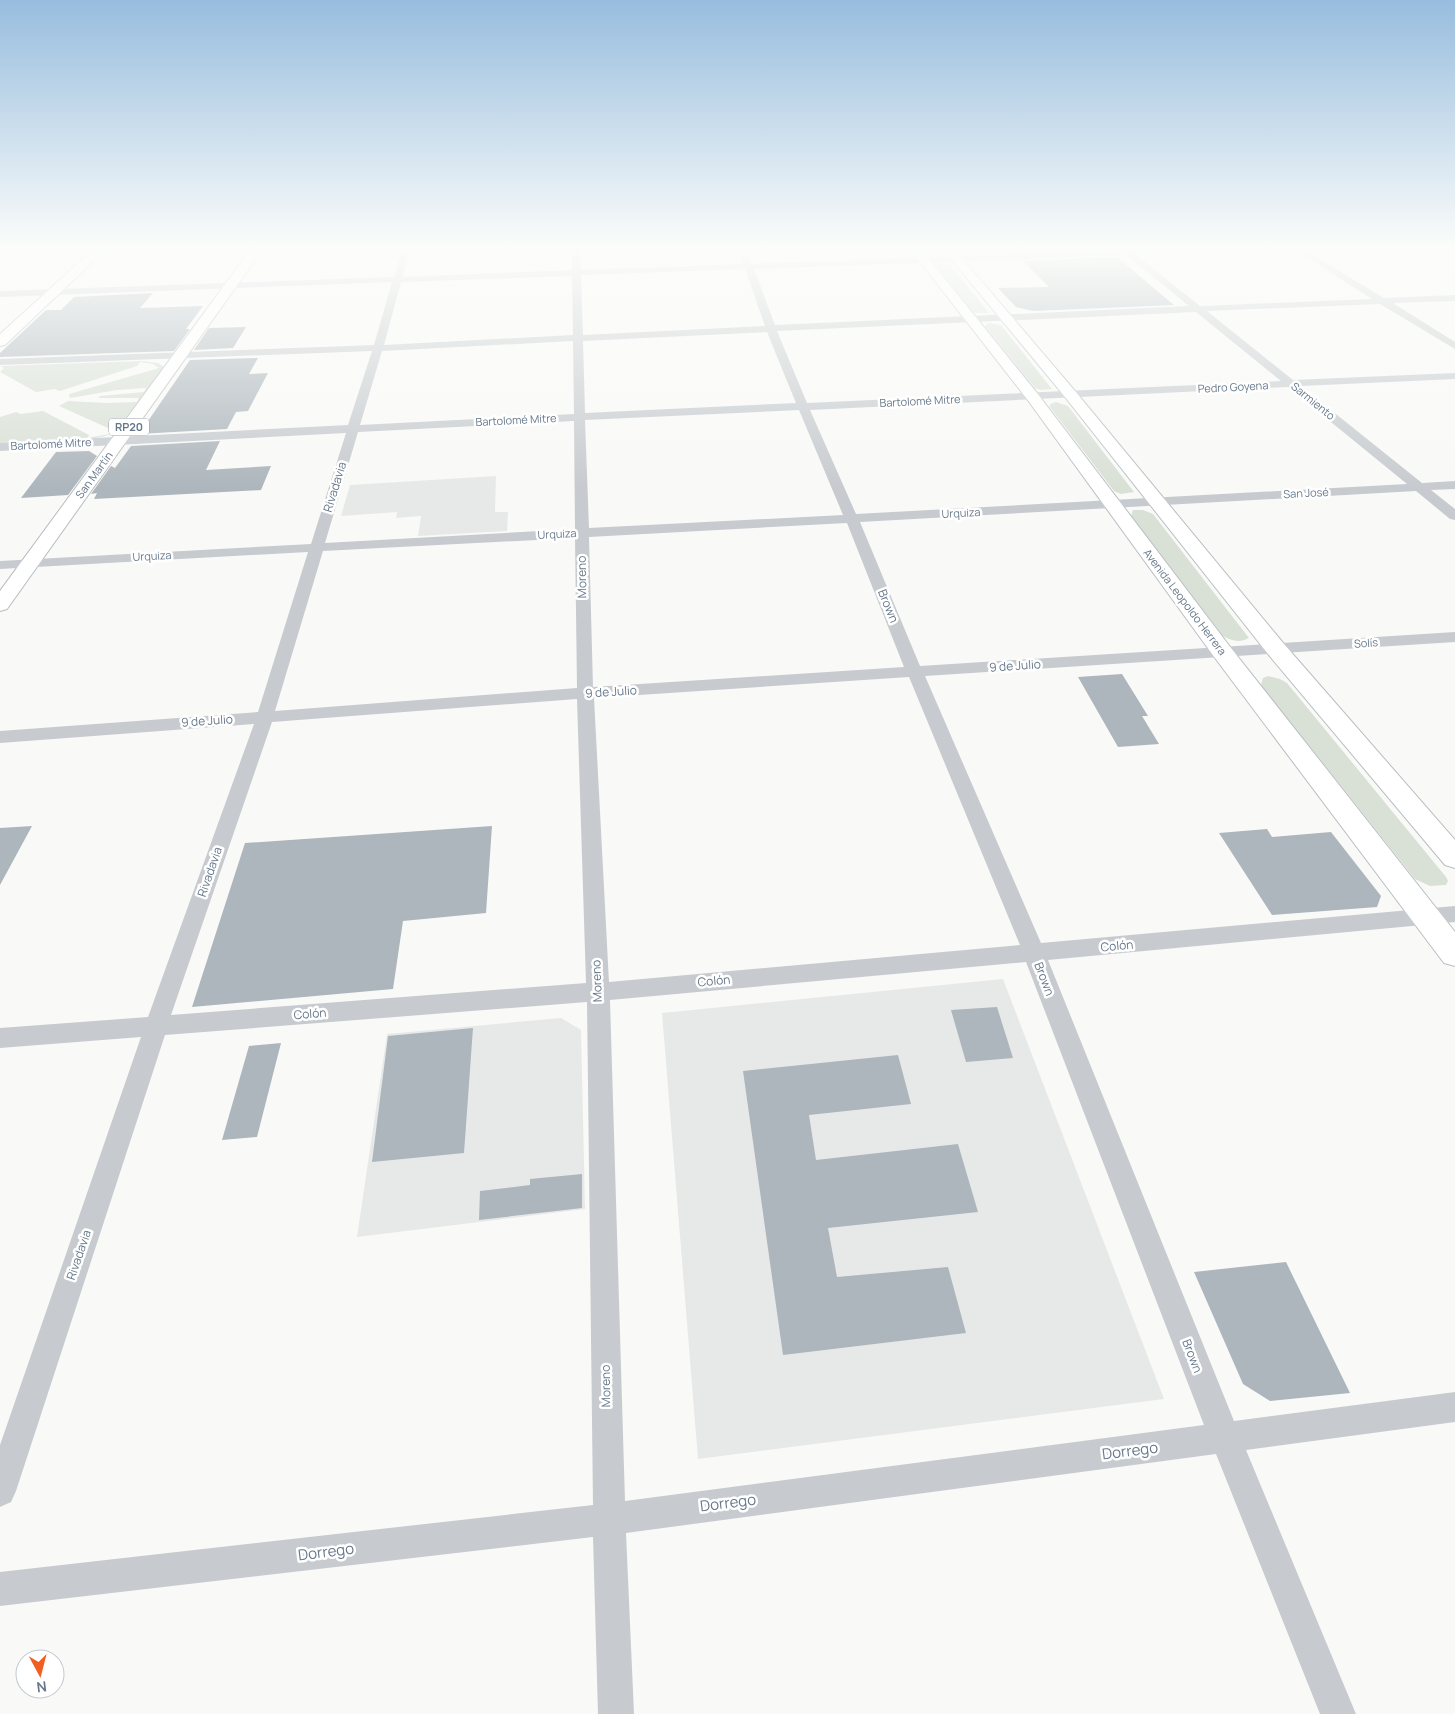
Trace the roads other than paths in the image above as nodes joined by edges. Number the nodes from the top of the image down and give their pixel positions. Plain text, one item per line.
1 (14, 329) edge
2 (199, 329) edge
3 (383, 329) edge
4 (578, 329) edge
5 (771, 329) joint
6 (979, 329) edge
7 (1015, 329) edge
8 (1224, 329) edge
9 (1427, 329) edge
10 (578, 338) junction
11 (0, 342) edge
12 (1455, 346) edge
13 (378, 348) junction
14 (180, 355) junction
15 (0, 362) edge
16 (1455, 376) edge
17 (1291, 384) junction
18 (1070, 394) junction
19 (1032, 396) junction
20 (803, 407) junction
21 (580, 417) junction
22 (352, 429) junction
23 (119, 441) junction
24 (0, 447) edge
25 (1455, 485) edge
26 (1420, 487) junction
27 (1158, 501) junction
28 (1113, 505) junction
29 (1455, 516) edge
30 (852, 519) junction
31 (582, 533) junction
32 (316, 546) junction
33 (31, 563) junction
34 (0, 565) edge
35 (0, 605) edge
36 (1455, 638) edge
37 (1276, 649) junction
38 (1223, 653) junction
39 (915, 673) junction
40 (585, 694) junction
41 (265, 716) junction
42 (0, 737) edge
43 (1455, 858) edge
44 (1455, 914) edge
45 (1427, 918) junction
46 (1034, 953) junction
47 (1455, 954) edge
48 (598, 992) junction
49 (156, 1026) junction
50 (0, 1038) edge
51 (1455, 1407) edge
52 (1225, 1438) junction
53 (0, 1491) edge
54 (609, 1519) junction
55 (0, 1589) edge
56 (616, 1714) edge
57 (1338, 1714) edge

1 - 11 street
2 - 14 street, San Martín / RP20
3 - 13 street, Rivadavia
4 - 10 street, Moreno
5 - 10 street
5 - 20 street, Brown
6 - 19 street, Avenida Leopoldo Herrera
7 - 18 street
8 - 17 street, Sarmiento
9 - 12 street
10 - 13 street
10 - 21 street, Moreno
13 - 14 street
13 - 22 street, Rivadavia
14 - 15 street
14 - 23 street, San Martín / RP20
16 - 17 street, Pedro Goyena
17 - 18 street, Pedro Goyena
17 - 26 street, Sarmiento
18 - 19 street, Pedro Goyena
18 - 27 street
19 - 20 street, Bartolomé Mitre
19 - 28 street, Avenida Leopoldo Herrera
20 - 21 street, Bartolomé Mitre
20 - 30 street, Brown
21 - 22 street, Bartolomé Mitre
21 - 31 street, Moreno
22 - 23 street, Bartolomé Mitre
22 - 32 street, Rivadavia
23 - 24 street, Bartolomé Mitre
23 - 33 street, San Martín / RP20
25 - 26 street, San José
26 - 27 street, San José
26 - 29 street, Sarmiento
27 - 28 street, San José
27 - 37 street
28 - 30 street, Urquiza
28 - 38 street, Avenida Leopoldo Herrera
30 - 31 street, Urquiza
30 - 39 street, Brown
31 - 32 street, Urquiza
31 - 40 street, Moreno
32 - 33 street, Urquiza
32 - 41 street, Rivadavia
33 - 34 street, Urquiza
33 - 35 street, San Martín / RP20
36 - 37 street, Solís
37 - 38 street, Solís
37 - 43 street
38 - 39 street, 9 de Julio
38 - 45 street, Avenida Leopoldo Herrera
39 - 40 street, 9 de Julio
39 - 46 street, Brown
40 - 41 street, 9 de Julio
40 - 48 street, Moreno
41 - 42 street, 9 de Julio
41 - 49 street, Rivadavia
44 - 45 street, Colón
45 - 46 street, Colón
45 - 47 street, Avenida Leopoldo Herrera
46 - 48 street, Colón
46 - 52 street, Brown
48 - 49 street, Colón
48 - 54 street, Moreno
49 - 50 street, Colón
49 - 53 street, Rivadavia
51 - 52 street, Dorrego
52 - 54 street, Dorrego
52 - 57 street, Brown
54 - 55 street, Dorrego
54 - 56 street, Moreno

